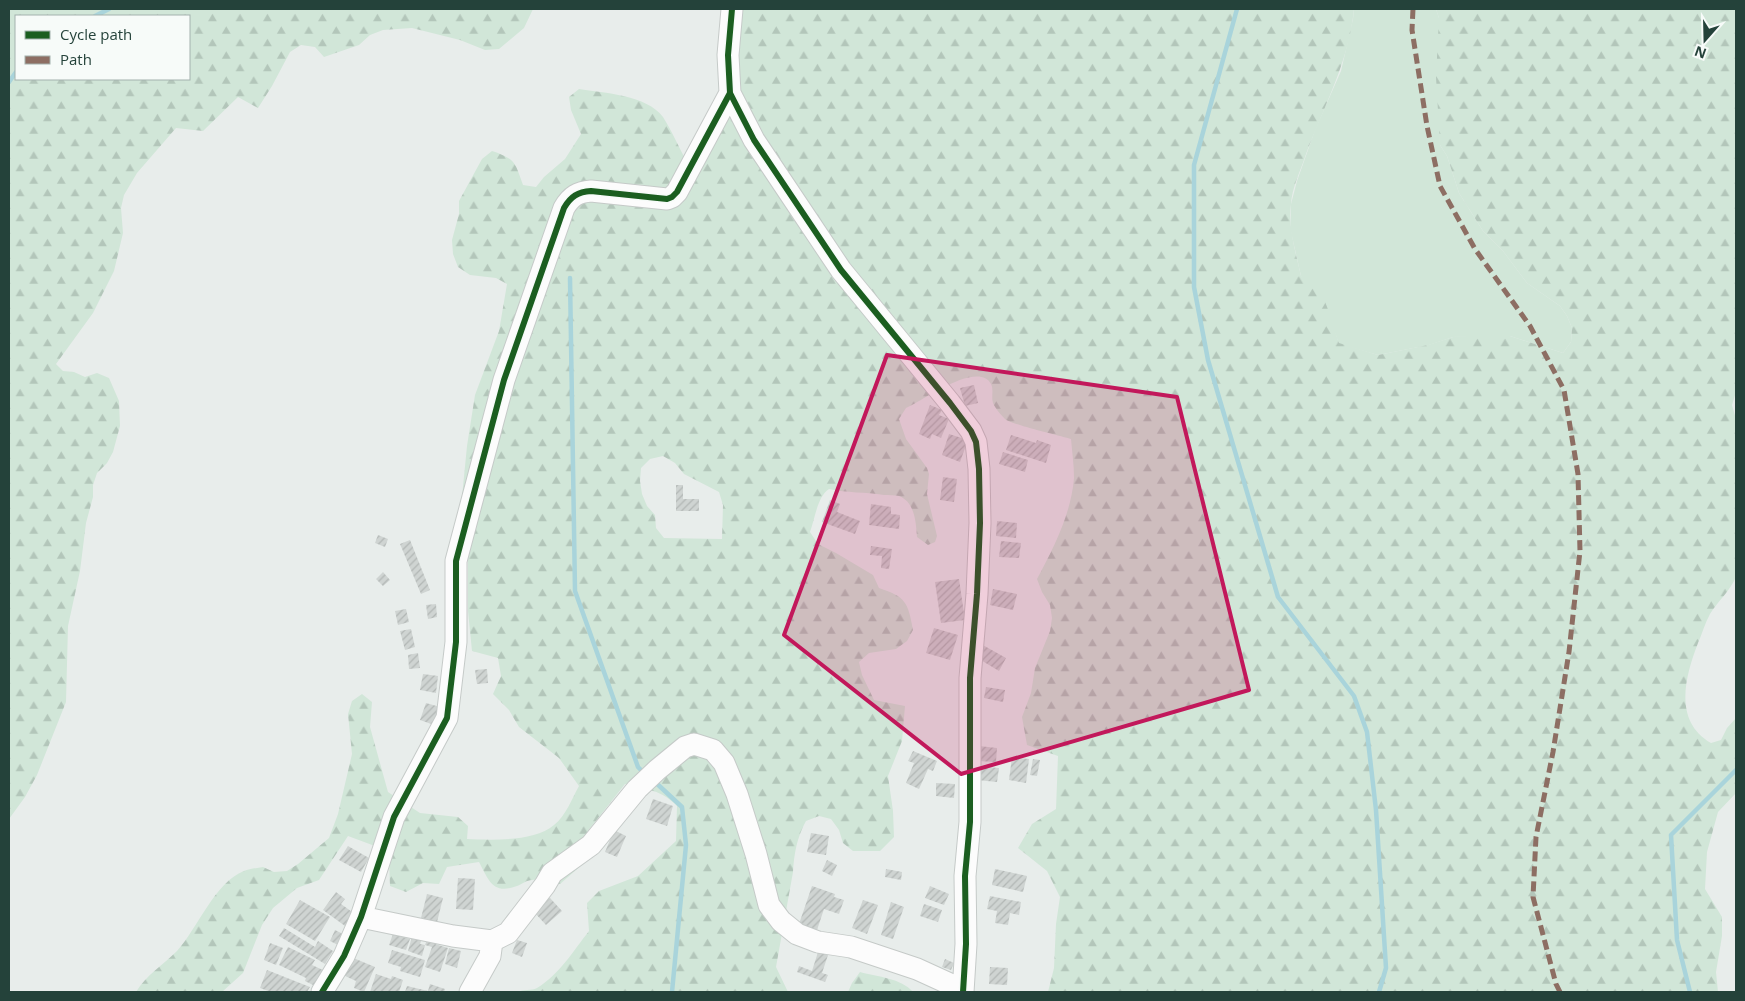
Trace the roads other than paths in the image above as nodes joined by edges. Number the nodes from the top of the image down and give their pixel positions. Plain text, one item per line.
1 (732, 9) edge
2 (730, 93) junction
3 (361, 917) junction
4 (492, 941) junction
5 (963, 991) edge
6 (322, 992) edge
7 (470, 992) edge

1 - 2 street
2 - 3 street
2 - 5 street
3 - 4 street
3 - 6 street
4 - 5 street
4 - 7 street

